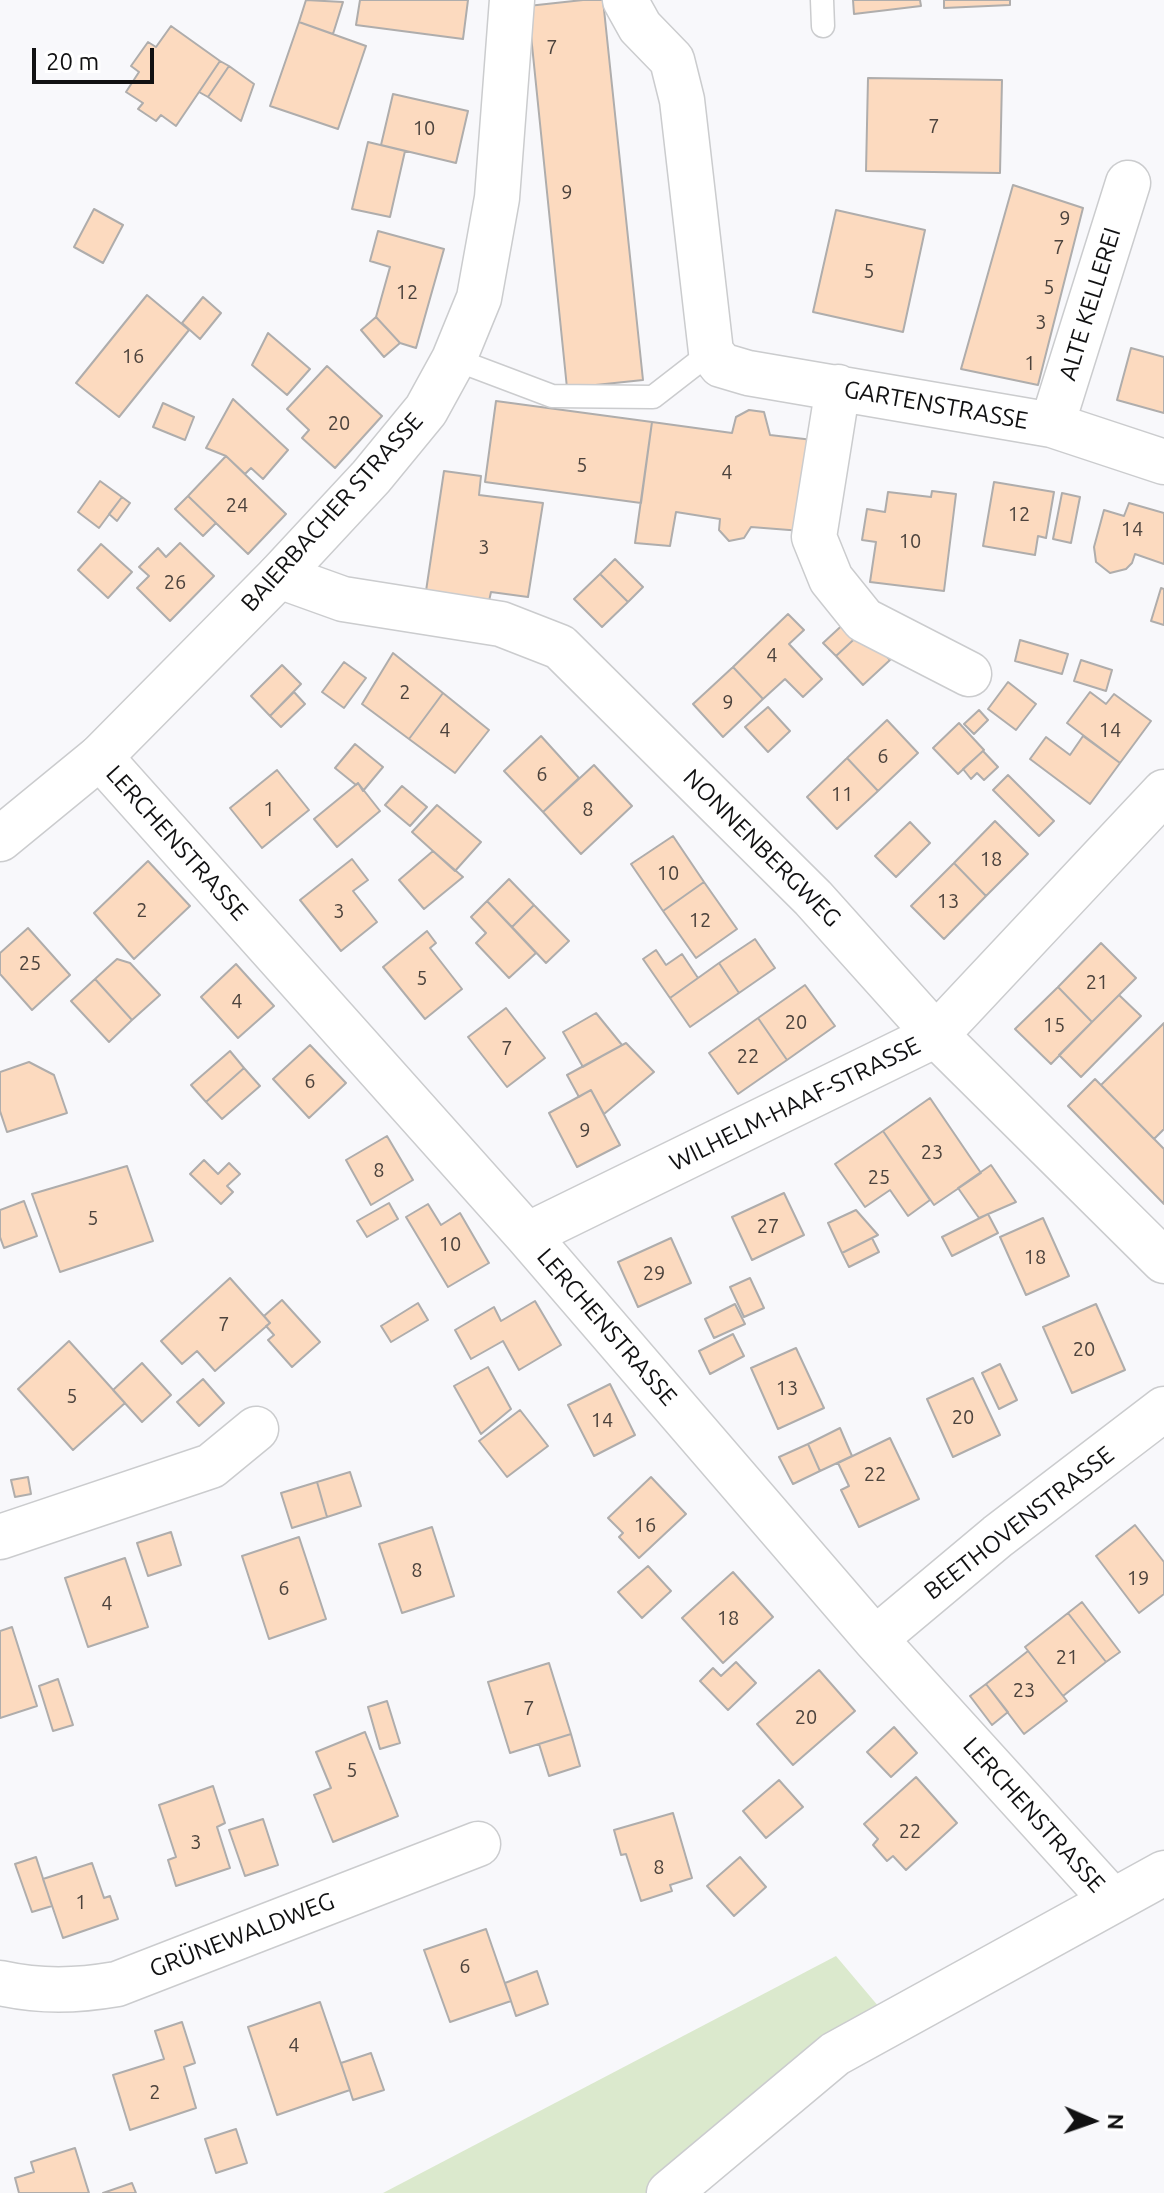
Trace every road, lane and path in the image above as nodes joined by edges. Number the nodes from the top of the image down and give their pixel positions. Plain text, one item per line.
1 (512, 0) edge
2 (625, 0) edge
3 (822, 0) edge
4 (823, 26) dead end
5 (1128, 183) dead end
6 (711, 352) junction
7 (454, 359) junction
8 (838, 387) junction
9 (1052, 425) junction
10 (1164, 462) edge
11 (279, 576) junction
12 (969, 674) dead end
13 (100, 757) junction
14 (1164, 792) edge
15 (0, 839) edge
16 (936, 1035) junction
17 (527, 1235) junction
18 (1164, 1261) edge
19 (1164, 1409) edge
20 (256, 1429) dead end
21 (0, 1537) edge
22 (875, 1639) junction
23 (478, 1844) dead end
24 (1164, 1873) edge
25 (1112, 1900) junction
26 (0, 1983) edge
27 (669, 2193) edge

1 - 7 street, BAIERBACHER STRASSE
2 - 6 street
3 - 4 lane
5 - 9 street, ALTE KELLEREI
6 - 7 lane
6 - 8 street, GARTENSTRASSE
7 - 11 street, BAIERBACHER STRASSE
8 - 9 street, GARTENSTRASSE
8 - 12 street
9 - 10 street, GARTENSTRASSE
11 - 13 street, BAIERBACHER STRASSE
11 - 16 street, NONNENBERGWEG
13 - 15 street, BAIERBACHER STRASSE
13 - 17 street, LERCHENSTRASSE
14 - 16 street, WILHELM-HAAF-STRASSE
16 - 17 street, WILHELM-HAAF-STRASSE
16 - 18 street, NONNENBERGWEG
17 - 22 street, LERCHENSTRASSE
19 - 22 street, BEETHOVENSTRASSE
20 - 21 street
22 - 25 street, LERCHENSTRASSE
23 - 26 street, GRÜNEWALDWEG
24 - 25 street
25 - 27 street

